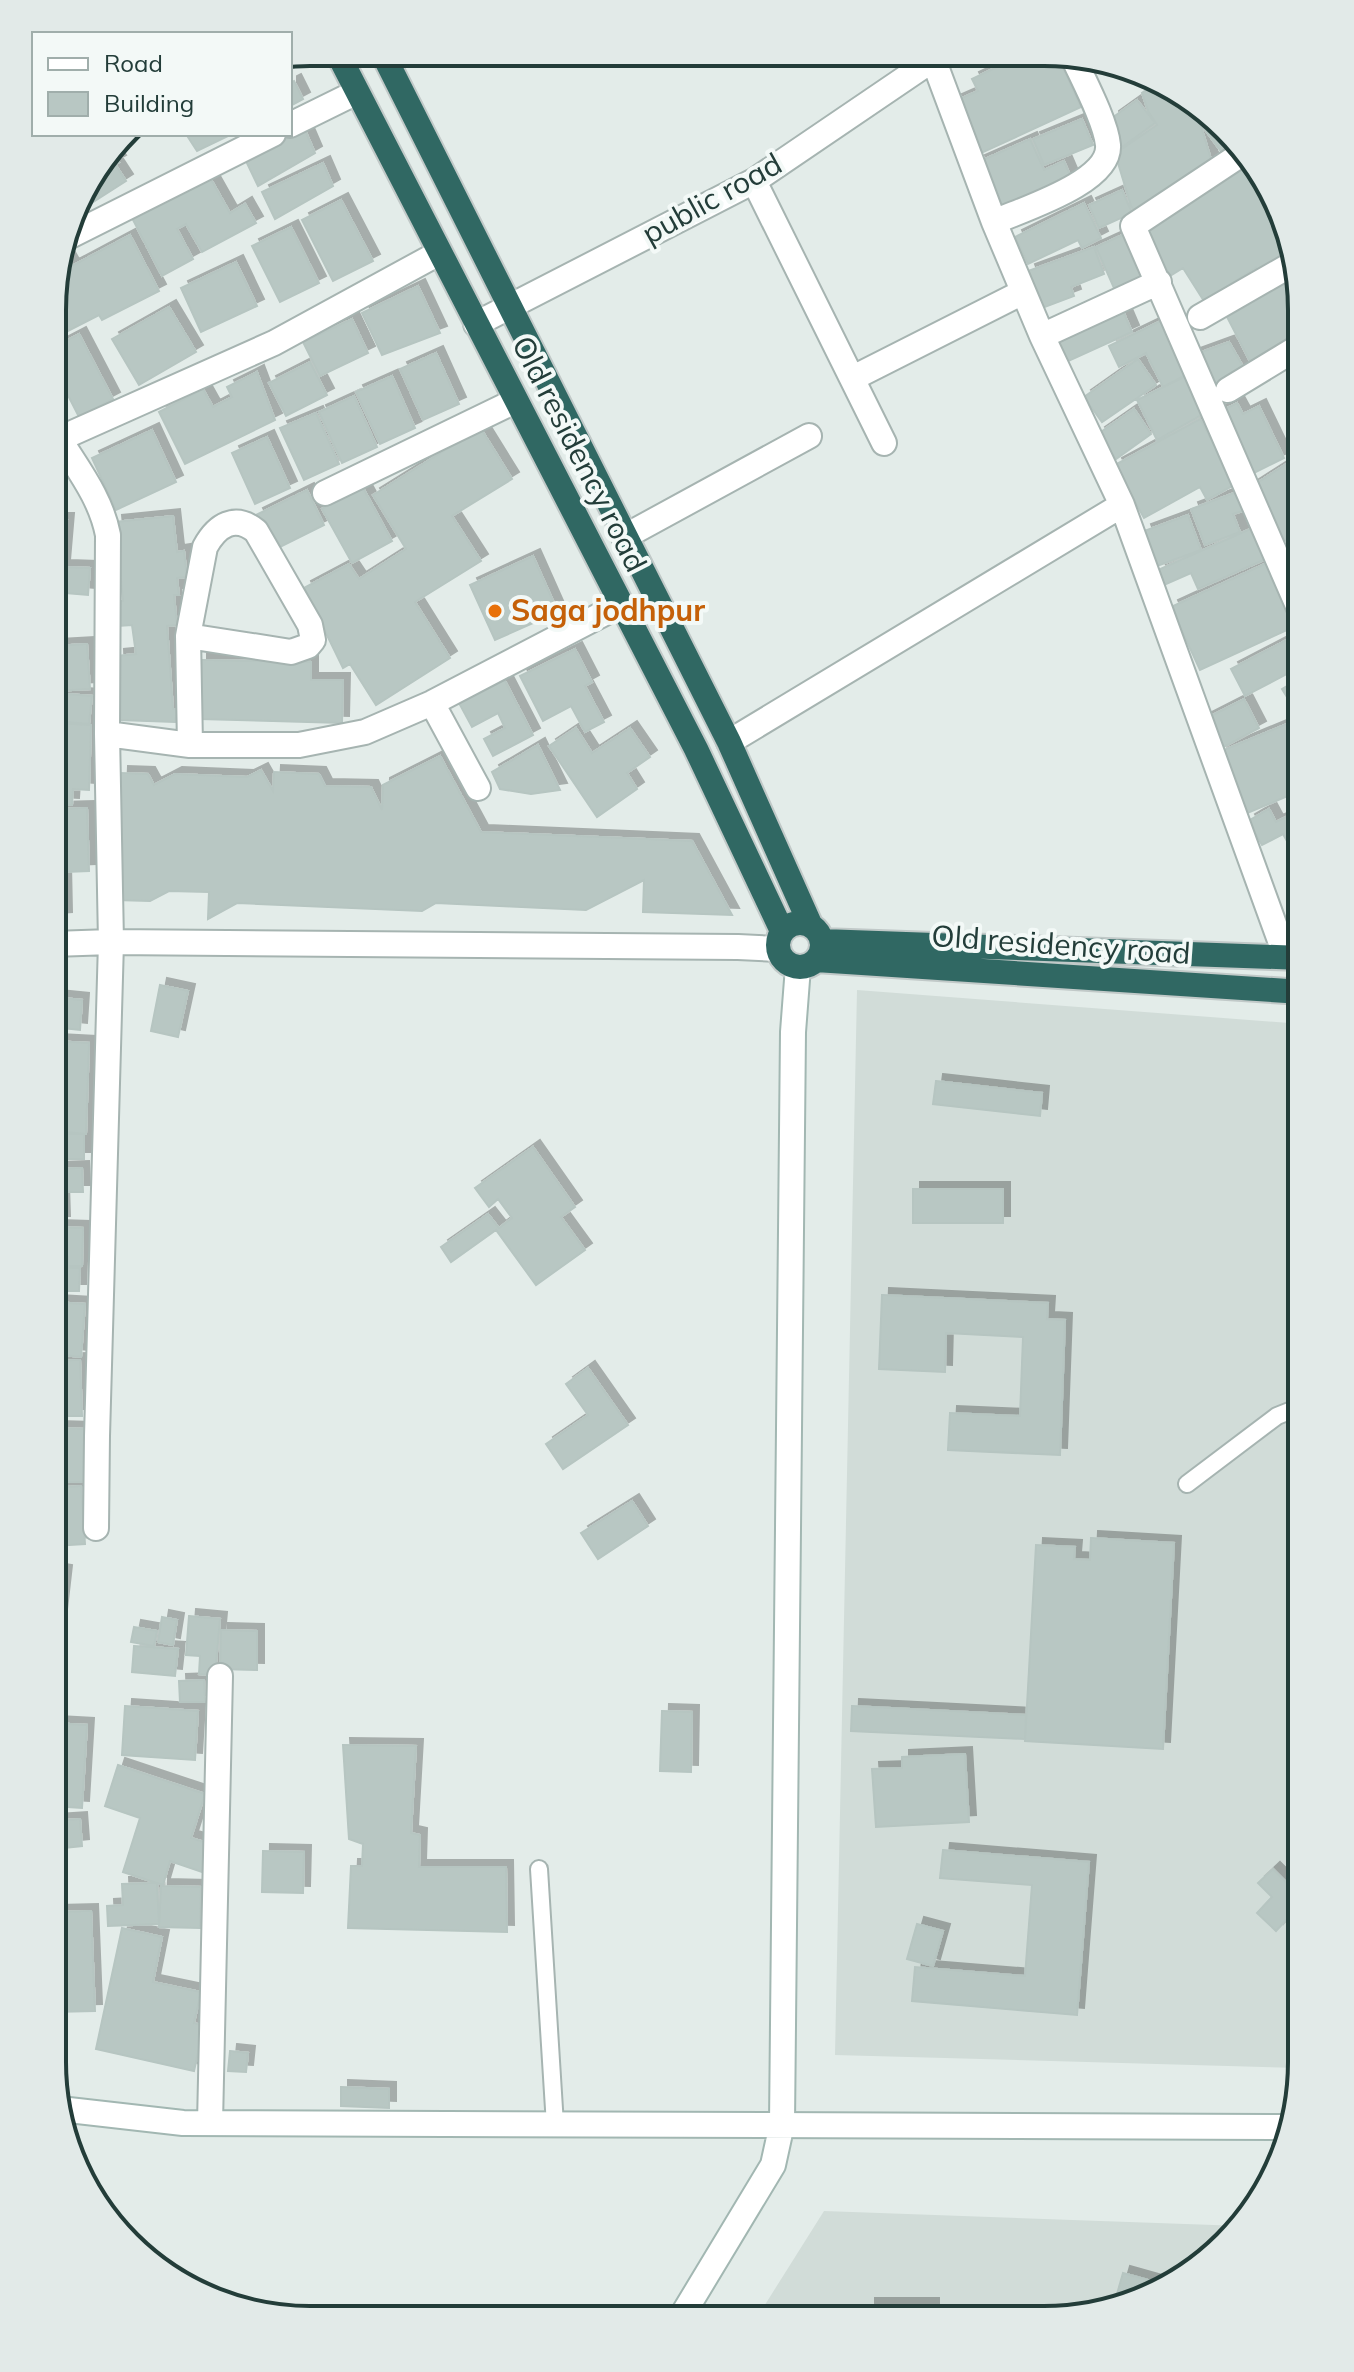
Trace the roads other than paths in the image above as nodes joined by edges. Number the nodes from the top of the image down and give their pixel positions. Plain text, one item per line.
1 (344, 66) edge
2 (389, 66) edge
3 (922, 66) edge
4 (938, 66) edge
5 (1078, 68) edge
6 (357, 92) junction
7 (292, 124) edge
8 (269, 136) edge
9 (1234, 159) edge
10 (754, 181) junction
11 (994, 222) junction
12 (79, 231) edge
13 (439, 253) junction
14 (1284, 269) edge
15 (1159, 282) junction
16 (1023, 292) junction
17 (510, 307) junction
18 (1200, 317) dead end
19 (476, 324) junction
20 (1042, 336) junction
21 (1288, 354) edge
22 (853, 378) junction
23 (1228, 390) dead end
24 (515, 401) junction
25 (66, 432) edge
26 (809, 436) dead end
27 (884, 443) dead end
28 (66, 451) edge
29 (325, 493) dead end
30 (1122, 505) junction
31 (624, 537) junction
32 (1288, 582) edge
33 (620, 605) junction
34 (188, 636) junction
35 (432, 703) junction
36 (107, 734) junction
37 (729, 742) junction
38 (190, 745) junction
39 (478, 788) dead end
40 (779, 940) junction
41 (1288, 941) edge
42 (111, 942) junction
43 (66, 944) edge
44 (812, 948) junction
45 (1288, 958) edge
46 (1288, 991) edge
47 (1287, 1412) edge
48 (1187, 1484) dead end
49 (96, 1528) dead end
50 (220, 1676) dead end
51 (539, 1869) dead end
52 (71, 2110) edge
53 (210, 2123) junction
54 (782, 2124) junction
55 (555, 2125) junction
56 (1278, 2127) edge
57 (688, 2306) edge

1 - 6 highway, Old residency road
2 - 17 highway, Old residency road
3 - 10 street, public road
4 - 11 street
5 - 11 street
6 - 7 street
6 - 13 highway, Old residency road
8 - 12 street
9 - 15 street
10 - 17 street, public road
10 - 22 street
11 - 16 street
13 - 19 highway, Old residency road
13 - 25 street
14 - 18 street
15 - 20 street
15 - 32 street
16 - 20 street
16 - 22 street
17 - 19 street, public road
17 - 31 highway, Old residency road
19 - 24 highway, Old residency road
20 - 30 street
21 - 23 street
22 - 27 street
24 - 29 street
24 - 33 highway, Old residency road
26 - 31 street
28 - 36 street
30 - 37 street
30 - 41 street
31 - 37 highway, Old residency road
33 - 35 street
33 - 40 highway, Old residency road
34 - 34 street
34 - 38 street
35 - 38 street
35 - 39 street
36 - 38 street
36 - 42 street
37 - 44 highway, Old residency road
40 - 42 street
40 - 44 highway
40 - 44 highway
42 - 43 street
42 - 49 street
44 - 45 highway, Old residency road
44 - 46 highway, Old residency road
44 - 54 street
47 - 48 lane
50 - 53 street
51 - 55 lane
52 - 53 street
53 - 55 street
54 - 55 street
54 - 56 street
54 - 57 street

